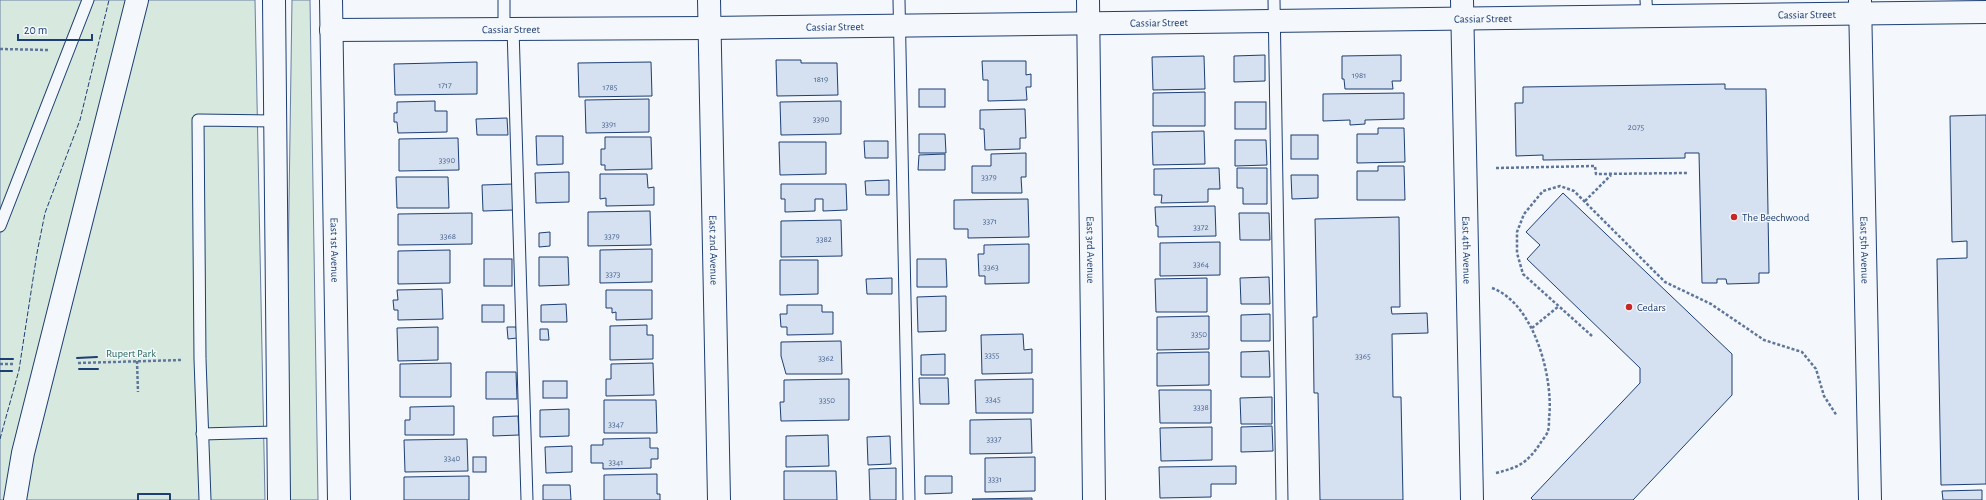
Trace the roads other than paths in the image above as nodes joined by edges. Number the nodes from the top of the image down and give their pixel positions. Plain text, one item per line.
1 (88, 0) edge
2 (137, 0) edge
3 (274, 0) edge
4 (331, 0) edge
5 (504, 0) edge
6 (709, 0) edge
7 (899, 0) edge
8 (1088, 0) edge
9 (1860, 7) edge
10 (1647, 8) edge
11 (1462, 9) edge
12 (1274, 10) edge
13 (1986, 12) edge
14 (1089, 22) junction
15 (900, 24) junction
16 (509, 28) junction
17 (709, 28) junction
18 (331, 30) junction
19 (276, 121) junction
20 (0, 226) edge
21 (277, 432) junction
22 (202, 434) junction
23 (15, 500) edge
24 (205, 500) edge
25 (279, 500) edge
26 (339, 500) edge
27 (527, 500) edge
28 (719, 500) edge
29 (909, 500) edge
30 (1094, 500) edge
31 (1282, 500) edge
32 (1472, 500) edge
33 (1870, 500) edge

1 - 20 lane
2 - 23 main road
3 - 19 main road
4 - 18 main road, East 1st Avenue
5 - 16 lane
6 - 17 main road, East 2nd Avenue
7 - 15 lane
8 - 14 main road, East 3rd Avenue
9 - 10 main road, Cassiar Street
9 - 13 main road, Cassiar Street
9 - 33 main road, East 5th Avenue
10 - 11 main road, Cassiar Street
11 - 12 main road, Cassiar Street
11 - 32 main road, East 4th Avenue
12 - 14 main road, Cassiar Street
12 - 31 lane
14 - 15 main road, Cassiar Street
14 - 30 main road, East 3rd Avenue
15 - 17 main road, Cassiar Street
15 - 29 lane
16 - 17 main road, Cassiar Street
16 - 18 main road, Cassiar Street
16 - 27 lane
17 - 28 main road, East 2nd Avenue
18 - 26 main road, East 1st Avenue
19 - 21 main road
19 - 22 lane
21 - 22 lane
21 - 25 main road
22 - 24 lane

